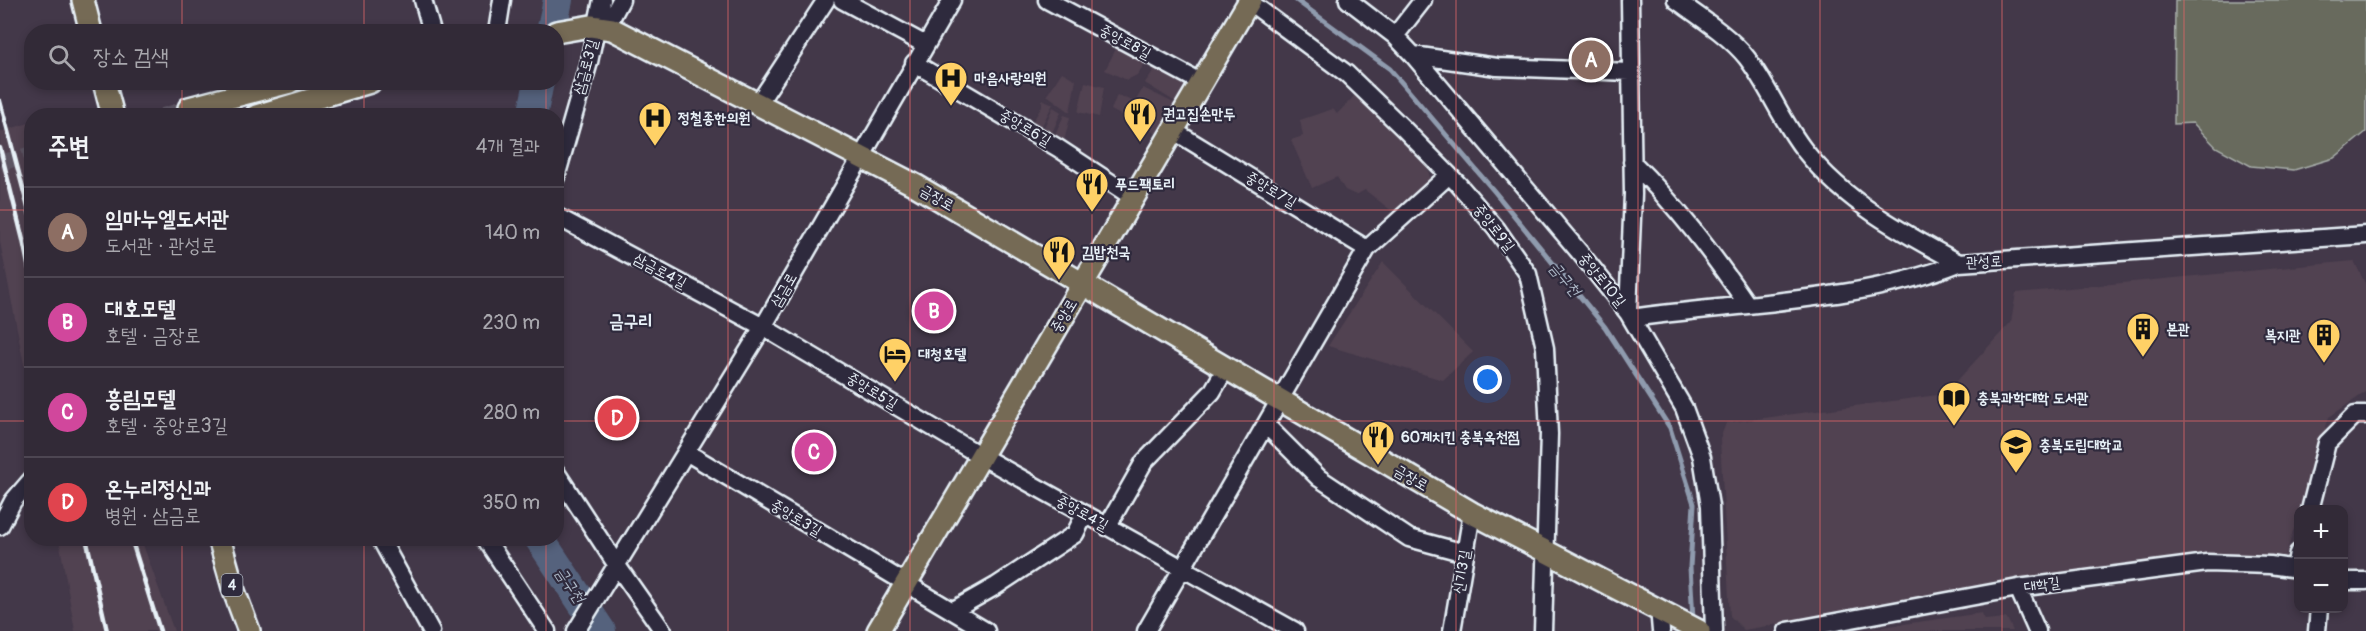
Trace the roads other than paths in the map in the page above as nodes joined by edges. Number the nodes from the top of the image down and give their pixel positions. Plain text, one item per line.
1 (83, 0) edge
2 (423, 0) edge
3 (502, 0) edge
4 (602, 0) edge
5 (621, 0) edge
6 (826, 0) edge
7 (842, 0) edge
8 (952, 0) edge
9 (1047, 0) edge
10 (1348, 0) edge
11 (1423, 0) edge
12 (1630, 0) edge
13 (1676, 0) edge
14 (1249, 1) edge
15 (89, 24) edge
16 (430, 24) edge
17 (498, 24) edge
18 (594, 27) junction
19 (564, 31) edge
20 (1395, 36) junction
21 (926, 45) junction
22 (1413, 55) junction
23 (914, 63) junction
24 (1630, 72) junction
25 (1202, 83) junction
26 (106, 90) edge
27 (259, 90) edge
28 (343, 90) edge
29 (759, 104) junction
30 (111, 108) edge
31 (189, 108) tunnel mouth
32 (283, 108) edge
33 (1174, 131) junction
34 (564, 149) edge
35 (860, 157) junction
36 (1632, 162) junction
37 (1449, 175) junction
38 (1134, 198) junction
39 (564, 220) edge
40 (2366, 236) edge
41 (1367, 249) junction
42 (1959, 263) junction
43 (1084, 283) junction
44 (1747, 304) junction
45 (1630, 315) junction
46 (763, 327) junction
47 (1226, 368) junction
48 (1280, 401) junction
49 (2366, 415) edge
50 (1266, 425) junction
51 (686, 452) junction
52 (981, 456) junction
53 (564, 486) edge
54 (24, 488) edge
55 (2311, 505) edge
56 (1472, 513) junction
57 (1084, 514) junction
58 (0, 526) edge
59 (1107, 527) junction
60 (221, 546) edge
61 (384, 546) edge
62 (490, 546) edge
63 (1544, 549) junction
64 (1465, 553) junction
65 (2294, 563) edge
66 (613, 570) junction
67 (1183, 570) junction
68 (2348, 581) edge
69 (2366, 581) edge
70 (906, 584) junction
71 (2018, 588) junction
72 (952, 611) junction
73 (2319, 613) edge
74 (1662, 617) edge
75 (249, 631) edge
76 (431, 631) edge
77 (547, 631) edge
78 (576, 631) edge
79 (663, 631) edge
80 (878, 631) edge
81 (986, 631) edge
82 (1146, 631) edge
83 (1294, 631) edge
84 (1452, 631) edge
85 (1543, 631) edge
86 (1699, 631) edge
87 (1714, 631) edge
88 (1787, 631) edge
89 (2037, 631) edge
90 (2317, 631) edge

1 - 15 main road
2 - 16 street
3 - 17 street
4 - 18 street
5 - 18 street
6 - 29 street
7 - 21 street
8 - 21 street, 삼금로
9 - 25 street, 중앙로8길
10 - 20 street, 중앙로10길
11 - 20 street
12 - 24 street
13 - 42 street, 관성로
14 - 25 main road, 중앙로
14 - 37 street, 중앙로9길
18 - 19 main road
18 - 29 main road, 금장로
18 - 34 street, 삼금로3길
20 - 22 street, 중앙로10길
21 - 23 street, 삼금로
22 - 24 street
22 - 45 street, 중앙로10길
23 - 35 street, 삼금로
23 - 38 street, 중앙로6길
24 - 36 street
25 - 33 main road, 중앙로
26 - 30 main road
27 - 31 main road
28 - 32 main road
29 - 35 main road, 금장로
33 - 38 main road, 중앙로
33 - 41 street, 중앙로7길
35 - 43 main road, 금장로
35 - 46 street, 삼금로
36 - 44 street
36 - 45 street
37 - 41 street
37 - 63 street, 중앙로9길
38 - 43 main road, 중앙로
39 - 46 street, 삼금로4길
40 - 42 street, 관성로
41 - 48 street
42 - 44 street
43 - 47 main road, 금장로
43 - 52 main road, 중앙로
44 - 45 street
45 - 87 street, 중앙로10길
46 - 51 street, 삼금로
46 - 52 street, 중앙로5길
47 - 48 main road, 금장로
47 - 59 street
48 - 50 street
48 - 56 main road, 금장로
49 - 55 street
50 - 64 street
50 - 67 street
51 - 66 street, 삼금로
51 - 70 street, 중앙로3길
52 - 57 street, 중앙로4길
52 - 70 main road, 중앙로
53 - 66 street
54 - 58 street
56 - 63 main road, 금장로
56 - 64 street, 신기3길
57 - 59 street, 중앙로4길
57 - 72 street
59 - 67 street, 중앙로4길
60 - 75 main road, 4
61 - 76 street
62 - 77 street
63 - 74 main road, 금장로
63 - 85 street
64 - 84 street, 신기3길
65 - 71 street, 대학길
66 - 78 street, 삼금로
66 - 79 street
67 - 82 street
67 - 83 street, 중앙로4길
68 - 69 street
70 - 72 street, 중앙로3길
70 - 80 main road, 중앙로
71 - 88 street, 대학길
71 - 89 street
72 - 81 street, 중앙로3길
73 - 90 street
74 - 86 main road, 금장로

